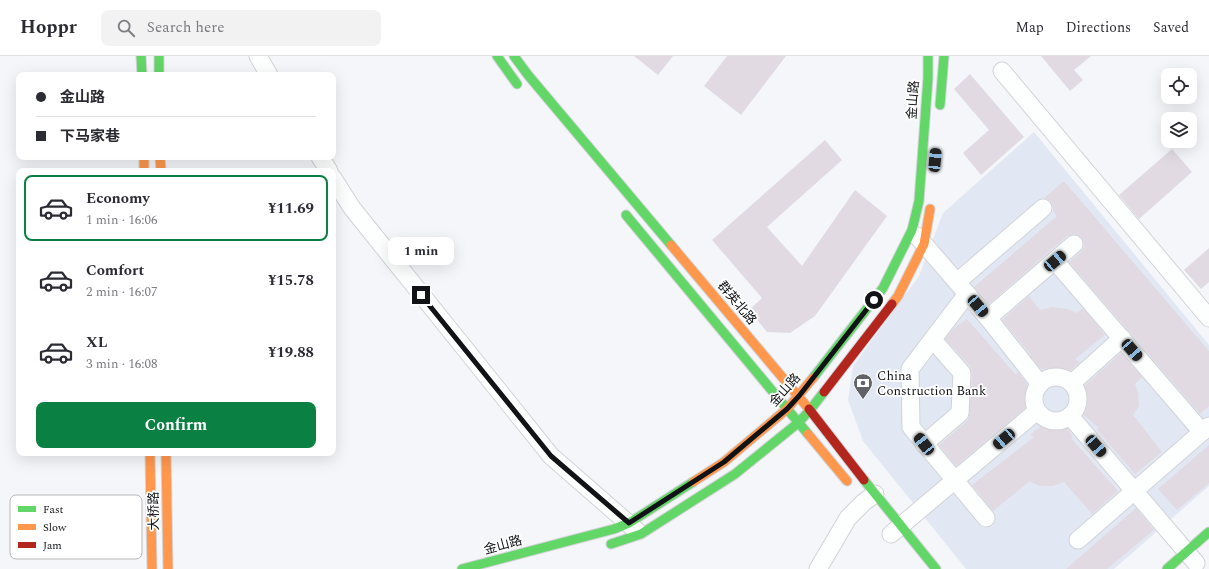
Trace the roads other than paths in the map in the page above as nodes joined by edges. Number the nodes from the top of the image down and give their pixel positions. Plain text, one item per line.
1 (142, 56) edge
2 (159, 56) edge
3 (258, 56) edge
4 (497, 56) edge
5 (514, 56) edge
6 (928, 56) edge
7 (944, 56) edge
8 (1002, 71) dead end
9 (142, 72) edge
10 (159, 72) edge
11 (267, 72) edge
12 (524, 92) dead end
13 (940, 114) dead end
14 (336, 183) edge
15 (932, 197) dead end
16 (619, 207) dead end
17 (1043, 208) dead end
18 (912, 230) junction
19 (924, 244) junction
20 (1074, 244) dead end
21 (1055, 261) junction
22 (962, 288) junction
23 (988, 318) junction
24 (1209, 318) edge
25 (1122, 338) junction
26 (933, 340) junction
27 (1072, 383) junction
28 (1040, 384) junction
29 (799, 396) junction
30 (787, 409) junction
31 (810, 410) junction
32 (1037, 411) junction
33 (1070, 416) junction
34 (798, 423) junction
35 (1206, 429) edge
36 (924, 444) junction
37 (150, 456) edge
38 (166, 456) edge
39 (955, 481) junction
40 (1134, 491) junction
41 (864, 498) junction
42 (986, 518) dead end
43 (635, 529) junction
44 (893, 532) junction
45 (1209, 532) edge
46 (1078, 540) dead end
47 (604, 546) dead end
48 (1194, 560) edge
49 (152, 569) edge
50 (168, 569) edge
51 (462, 569) edge
52 (818, 569) edge
53 (936, 569) edge
54 (1167, 569) edge

1 - 9 street
2 - 10 street
3 - 11 street
4 - 12 street
5 - 29 street, 群英北路
6 - 18 street, 金山路
7 - 13 street
8 - 24 street
14 - 43 street
15 - 19 street, 金山路
16 - 30 street, 群英北路
17 - 22 street
18 - 19 street
18 - 29 street, 金山路
19 - 22 street
19 - 31 street, 金山路
20 - 21 street
21 - 23 street
21 - 25 street
22 - 23 street
22 - 26 street
23 - 28 street
25 - 27 street
25 - 35 street
26 - 36 street
26 - 36 street
27 - 28 street
27 - 33 street
28 - 32 street
29 - 30 street, 金山路
29 - 31 street, 群英北路
30 - 34 street, 群英北路
30 - 43 street, 金山路
31 - 34 street, 金山路
31 - 41 street, 群英北路
32 - 33 street
32 - 39 street
33 - 40 street
34 - 41 street, 群英北路
34 - 43 street, 金山路
35 - 40 street
36 - 39 street
37 - 49 street, 大桥路
38 - 50 street, 大桥路
39 - 42 street
39 - 44 street
40 - 46 street
40 - 48 street
41 - 44 street, 群英北路
41 - 52 street
43 - 47 street, 金山路
43 - 51 street, 金山路
44 - 53 street, 群英北路
45 - 48 street
48 - 54 street

